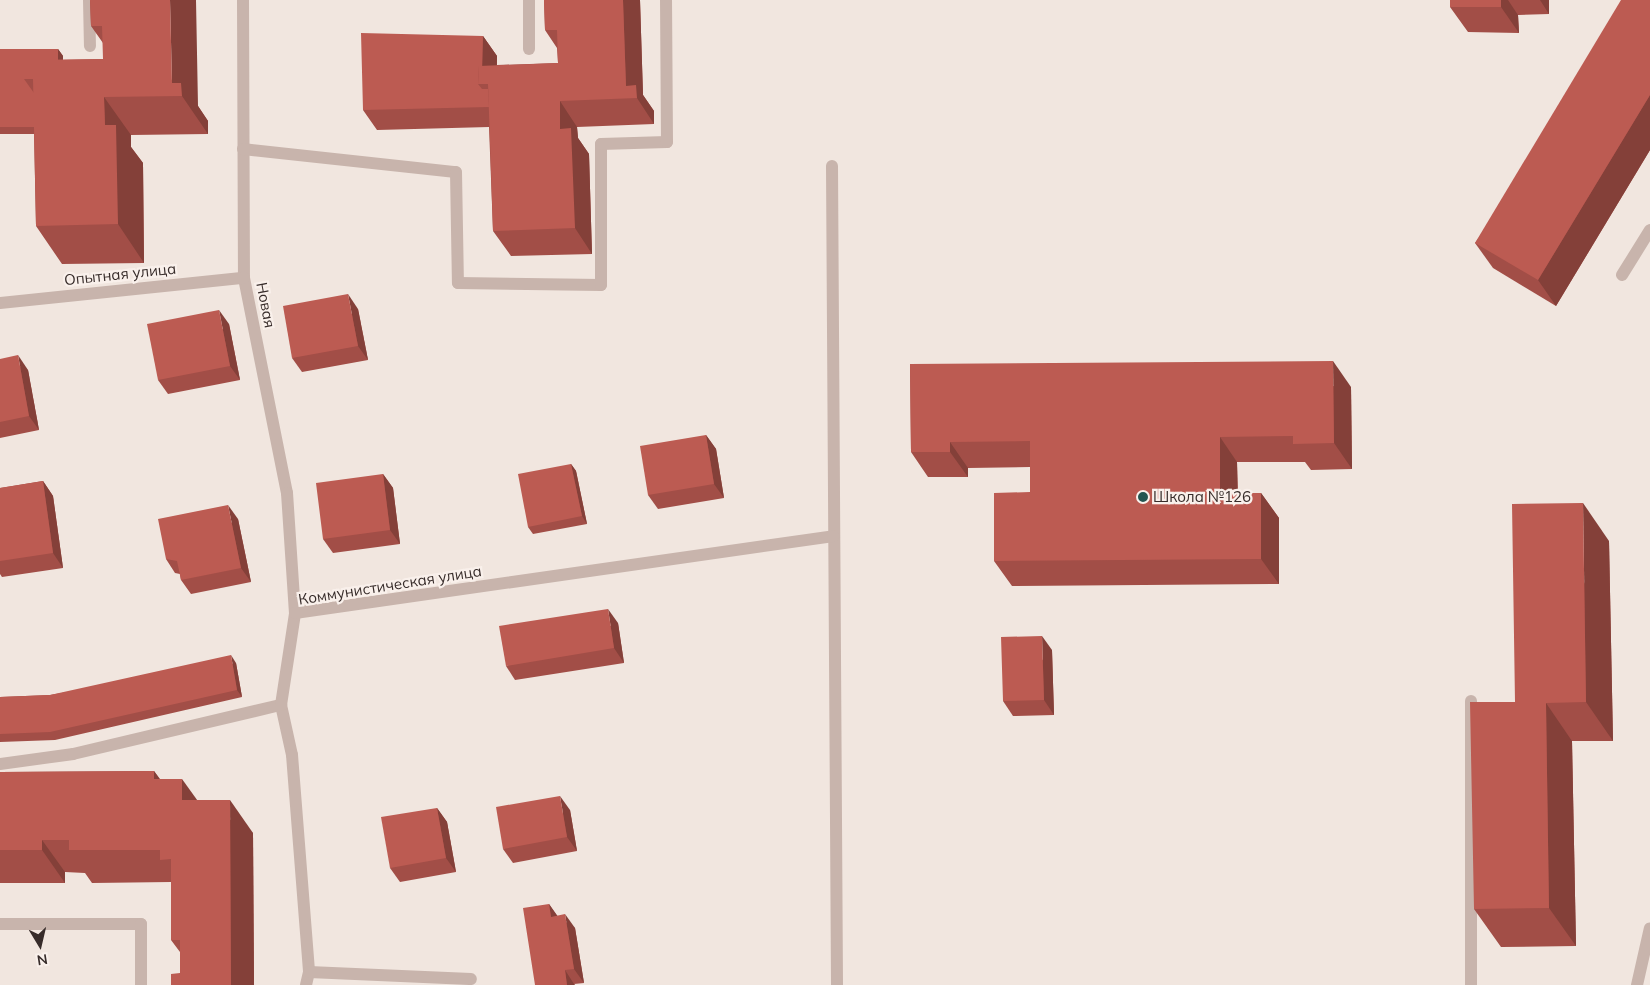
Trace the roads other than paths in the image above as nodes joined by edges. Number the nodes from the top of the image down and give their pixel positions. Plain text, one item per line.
1 (89, 0) edge
2 (243, 0) edge
3 (529, 0) edge
4 (666, 0) edge
5 (90, 46) edge
6 (529, 49) dead end
7 (243, 149) junction
8 (832, 166) dead end
9 (1650, 230) edge
10 (1622, 276) dead end
11 (244, 278) junction
12 (0, 303) edge
13 (834, 536) junction
14 (295, 613) junction
15 (1470, 701) edge
16 (281, 705) junction
17 (0, 764) edge
18 (0, 924) edge
19 (1650, 928) edge
20 (308, 979) edge
21 (471, 979) dead end
22 (141, 985) edge
23 (837, 985) edge
24 (1471, 985) edge
25 (1637, 985) edge

1 - 5 street
2 - 7 street, Новая
3 - 6 street
4 - 7 street
7 - 11 street, Новая
8 - 13 street
9 - 10 street
11 - 12 street, Опытная улица
11 - 14 street, Новая
13 - 14 street, Коммунистическая улица
13 - 23 street
14 - 16 street, Коммунистическая улица
15 - 24 street
16 - 17 street
16 - 20 street
18 - 22 street
19 - 25 street
20 - 21 street

